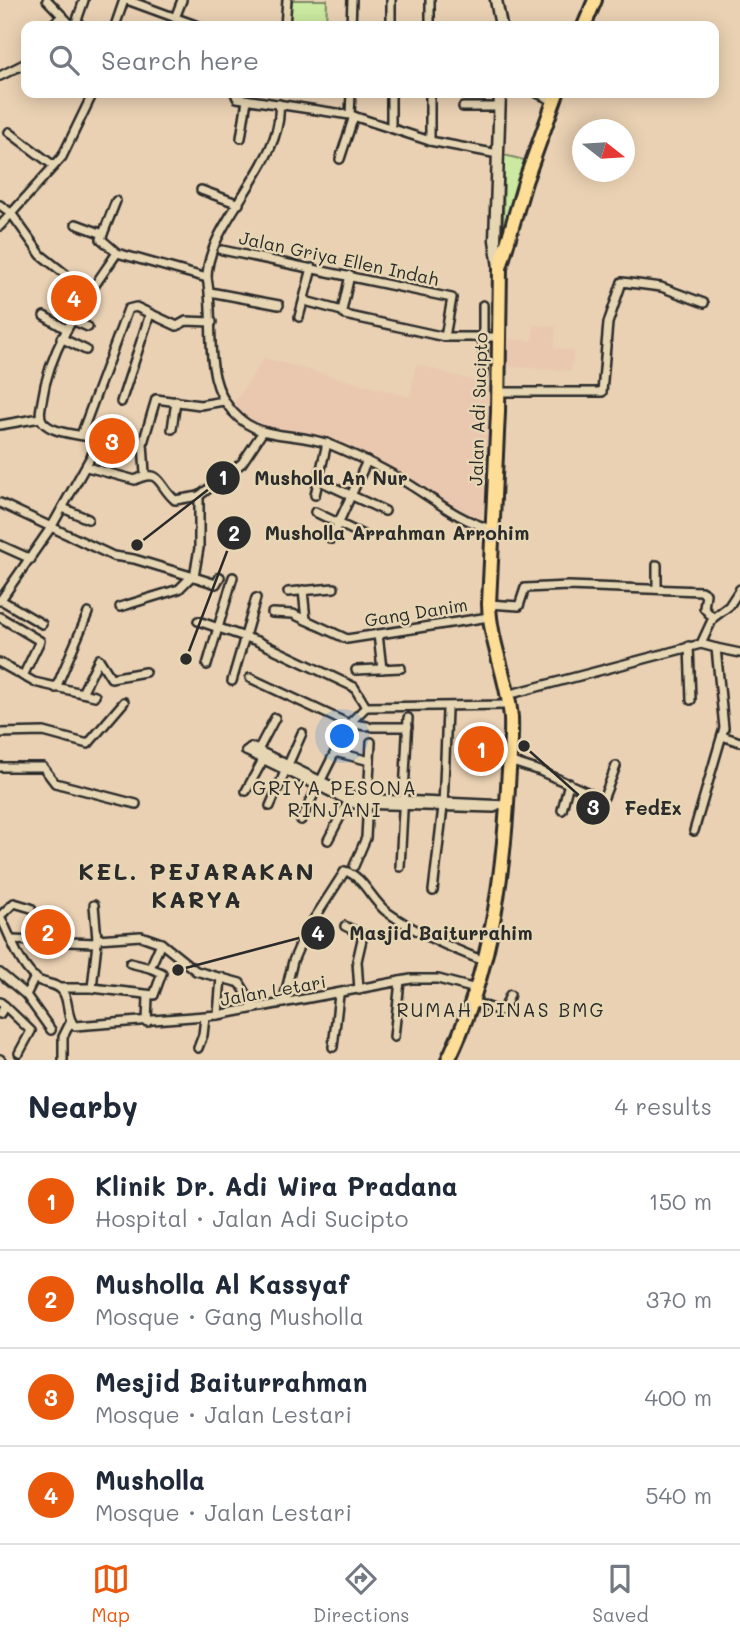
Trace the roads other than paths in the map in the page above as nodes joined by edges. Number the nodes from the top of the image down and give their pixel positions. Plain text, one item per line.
1 (47, 0) edge
2 (84, 0) edge
3 (125, 0) edge
4 (182, 0) edge
5 (287, 0) edge
6 (352, 0) edge
7 (391, 0) edge
8 (430, 0) edge
9 (496, 0) edge
10 (595, 0) edge
11 (62, 16) junction
12 (175, 18) junction
13 (56, 21) edge
14 (68, 21) edge
15 (75, 21) edge
16 (117, 21) edge
17 (184, 21) edge
18 (285, 21) edge
19 (351, 21) edge
20 (391, 21) edge
21 (430, 21) edge
22 (500, 21) edge
23 (586, 21) edge
24 (21, 66) edge
25 (0, 76) edge
26 (91, 98) edge
27 (239, 98) edge
28 (276, 98) edge
29 (351, 98) edge
30 (391, 98) edge
31 (430, 98) edge
32 (500, 98) edge
33 (555, 98) edge
34 (247, 100) junction
35 (277, 104) junction
36 (463, 107) dead end
37 (499, 107) junction
38 (352, 115) junction
39 (391, 128) junction
40 (9, 132) dead end
41 (241, 138) dead end
42 (429, 141) junction
43 (498, 154) junction
44 (340, 159) dead end
45 (54, 166) junction
46 (201, 190) dead end
47 (116, 201) dead end
48 (239, 204) junction
49 (0, 205) edge
50 (11, 213) junction
51 (76, 224) dead end
52 (0, 226) edge
53 (103, 234) junction
54 (501, 241) junction
55 (222, 250) dead end
56 (117, 254) junction
57 (312, 268) junction
58 (350, 275) junction
59 (208, 278) junction
60 (88, 292) junction
61 (210, 292) junction
62 (305, 301) junction
63 (704, 303) dead end
64 (279, 305) dead end
65 (483, 305) dead end
66 (342, 311) junction
67 (150, 314) junction
68 (44, 316) dead end
69 (299, 317) dead end
70 (72, 320) junction
71 (212, 322) junction
72 (88, 327) dead end
73 (66, 329) junction
74 (445, 337) junction
75 (490, 337) junction
76 (61, 338) junction
77 (86, 350) dead end
78 (483, 373) dead end
79 (499, 392) junction
80 (176, 401) junction
81 (224, 401) junction
82 (121, 402) dead end
83 (40, 418) junction
84 (0, 425) edge
85 (172, 429) dead end
86 (262, 433) junction
87 (81, 435) junction
88 (99, 440) junction
89 (327, 443) junction
90 (118, 449) dead end
91 (367, 461) junction
92 (87, 467) junction
93 (145, 474) junction
94 (320, 481) junction
95 (315, 495) dead end
96 (351, 495) junction
97 (199, 496) junction
98 (0, 503) edge
99 (63, 508) junction
100 (385, 511) dead end
101 (315, 512) dead end
102 (88, 519) dead end
103 (338, 523) junction
104 (52, 526) junction
105 (484, 527) junction
106 (363, 535) dead end
107 (331, 538) dead end
108 (0, 545) edge
109 (31, 559) junction
110 (657, 565) dead end
111 (193, 577) junction
112 (219, 577) dead end
113 (233, 577) dead end
114 (334, 588) dead end
115 (657, 589) junction
116 (740, 589) edge
117 (303, 590) junction
118 (288, 592) dead end
119 (256, 598) dead end
120 (1, 601) edge
121 (120, 607) dead end
122 (88, 613) dead end
123 (272, 613) dead end
124 (485, 614) junction
125 (0, 617) edge
126 (713, 618) junction
127 (306, 620) junction
128 (198, 621) dead end
129 (42, 624) dead end
130 (218, 628) junction
131 (378, 634) junction
132 (245, 637) junction
133 (701, 644) junction
134 (689, 646) junction
135 (716, 648) junction
136 (740, 653) edge
137 (0, 663) edge
138 (207, 665) dead end
139 (401, 668) dead end
140 (383, 669) junction
141 (356, 670) dead end
142 (145, 672) dead end
143 (23, 676) junction
144 (250, 678) dead end
145 (232, 681) dead end
146 (56, 688) junction
147 (82, 693) junction
148 (94, 696) dead end
149 (508, 700) junction
150 (691, 700) dead end
151 (124, 702) dead end
152 (366, 707) junction
153 (447, 710) dead end
154 (275, 718) dead end
155 (408, 718) dead end
156 (353, 724) junction
157 (408, 727) junction
158 (0, 733) edge
159 (302, 733) dead end
160 (722, 736) junction
161 (740, 741) edge
162 (371, 742) dead end
163 (259, 755) junction
164 (370, 761) junction
165 (504, 761) junction
166 (616, 766) dead end
167 (0, 767) edge
168 (287, 769) junction
169 (569, 783) junction
170 (318, 784) junction
171 (246, 791) dead end
172 (348, 802) junction
173 (369, 802) junction
174 (405, 803) junction
175 (136, 804) dead end
176 (443, 804) junction
177 (501, 805) junction
178 (270, 806) dead end
179 (562, 810) dead end
180 (301, 820) dead end
181 (694, 831) dead end
182 (328, 840) dead end
183 (354, 866) dead end
184 (400, 867) dead end
185 (433, 891) dead end
186 (94, 905) dead end
187 (31, 908) dead end
188 (0, 916) edge
189 (345, 926) dead end
190 (11, 940) junction
191 (97, 941) junction
192 (161, 943) junction
193 (477, 958) junction
194 (130, 963) dead end
195 (150, 968) junction
196 (0, 973) edge
197 (34, 977) junction
198 (220, 977) junction
199 (400, 981) junction
200 (61, 988) junction
201 (92, 988) junction
202 (359, 990) junction
203 (471, 991) junction
204 (26, 995) junction
205 (339, 995) junction
206 (510, 995) dead end
207 (148, 996) junction
208 (283, 1003) junction
209 (2, 1004) edge
210 (255, 1008) junction
211 (0, 1014) edge
212 (218, 1015) junction
213 (205, 1017) junction
214 (147, 1022) junction
215 (71, 1023) junction
216 (51, 1030) dead end
217 (394, 1037) dead end
218 (333, 1046) dead end
219 (198, 1048) dead end
220 (19, 1053) dead end
221 (63, 1060) edge
222 (448, 1060) edge

1 - 11 street
2 - 15 street
3 - 12 street
3 - 16 street
4 - 12 street
5 - 18 street
6 - 19 street
7 - 20 street
8 - 21 street
9 - 22 street
10 - 23 highway
11 - 13 street
11 - 14 street
12 - 17 street
24 - 25 street
26 - 45 street
27 - 34 street
28 - 35 street
29 - 38 street
30 - 39 street
31 - 42 street
32 - 37 street
33 - 54 highway, Jalan Adi Sucipto
34 - 35 street
34 - 41 street
35 - 38 street
35 - 48 street
36 - 37 street
37 - 43 street
38 - 39 street
38 - 44 street
39 - 42 street
40 - 45 street
42 - 43 street
43 - 54 street
45 - 50 street
46 - 48 street
47 - 53 street
48 - 59 street
49 - 50 street
50 - 52 street
50 - 60 street
51 - 53 street
53 - 56 street
54 - 75 highway, Jalan Adi Sucipto
55 - 57 street, Jalan Griya Ellen Indah
56 - 59 street
56 - 60 street
57 - 58 street, Jalan Griya Ellen Indah
57 - 62 street
58 - 66 street
58 - 74 street, Jalan Griya Ellen Indah
59 - 61 street
60 - 70 street
61 - 64 street
61 - 71 street
62 - 66 street
62 - 69 street
63 - 79 street
65 - 75 street
66 - 74 street
67 - 71 street
67 - 82 street
67 - 87 street
68 - 73 street
70 - 72 street
70 - 73 street
71 - 81 street
73 - 76 street
74 - 75 street
75 - 78 street
75 - 79 highway, Jalan Adi Sucipto
76 - 77 street
76 - 83 street
79 - 105 highway, Jalan Adi Sucipto
80 - 81 street
80 - 85 street
80 - 93 street
81 - 86 street
83 - 84 street
83 - 87 street
86 - 89 street
86 - 97 street
87 - 88 street
88 - 90 street
88 - 92 street
89 - 91 street
89 - 94 street
91 - 96 street
91 - 105 street
92 - 93 street
92 - 99 street
93 - 97 street
94 - 95 street
94 - 96 street
96 - 100 street
96 - 103 street
97 - 111 street
98 - 104 street
99 - 102 street
99 - 104 street
101 - 103 street
103 - 106 street
103 - 107 street
104 - 109 street
104 - 111 street
105 - 124 highway, Jalan Adi Sucipto
108 - 109 street
109 - 120 street
110 - 115 street
111 - 112 street
111 - 121 street
113 - 130 street
114 - 117 street
115 - 124 street, Gang Danim
115 - 126 street
116 - 126 street
117 - 118 street
117 - 127 street
119 - 132 street
120 - 129 street
122 - 146 street
123 - 127 street
124 - 131 street, Gang Danim
124 - 149 highway, Jalan Adi Sucipto
125 - 143 street
126 - 133 street
127 - 131 street, Gang Danim
128 - 130 street
130 - 132 street
130 - 138 street
131 - 140 street
132 - 145 street
132 - 152 street
133 - 134 street
133 - 135 street
134 - 149 street
134 - 150 street
135 - 136 street
135 - 160 street
137 - 143 street
139 - 140 street
140 - 141 street
142 - 147 street
143 - 146 street
144 - 156 street
146 - 147 street
147 - 148 street
149 - 152 street
149 - 165 highway, Jalan Adi Sucipto
151 - 158 street
152 - 156 street
153 - 176 street
154 - 163 street
155 - 157 street
156 - 157 street
157 - 174 street
159 - 168 street
160 - 161 street
160 - 181 street
162 - 164 street
163 - 168 street
163 - 171 street
164 - 170 street
164 - 173 street
165 - 169 street
165 - 177 highway, Jalan Adi Sucipto
166 - 169 street
167 - 175 street
168 - 170 street
168 - 178 street
169 - 179 street
170 - 172 street
170 - 173 street
170 - 180 street
172 - 173 street
172 - 182 street
173 - 174 street
173 - 183 street
174 - 176 street
174 - 184 street
176 - 177 street
176 - 185 street
177 - 193 highway, Jalan Adi Sucipto
186 - 191 street
187 - 188 street
188 - 190 street
189 - 202 street
190 - 191 street
190 - 197 street
191 - 192 street
191 - 201 street
192 - 195 street
192 - 198 street
193 - 203 highway, Jalan Adi Sucipto
193 - 208 street
194 - 195 street
195 - 207 street
196 - 204 street
197 - 200 street
197 - 204 street
198 - 210 street
198 - 212 street
199 - 202 street, Jalan Letari
199 - 203 street, Jalan Letari
199 - 217 street
200 - 201 street
200 - 215 street
201 - 207 street
202 - 205 street, Jalan Letari
203 - 206 street, Jalan Letari
203 - 222 highway, Jalan Adi Sucipto
204 - 216 street
205 - 208 street, Jalan Letari
205 - 218 street
207 - 214 street
208 - 210 street, Jalan Letari
209 - 211 street
209 - 220 street
210 - 212 street, Jalan Letari
212 - 213 street, Jalan Letari
213 - 214 street, Jalan Letari
213 - 219 street
214 - 215 street, Jalan Letari
215 - 221 street

